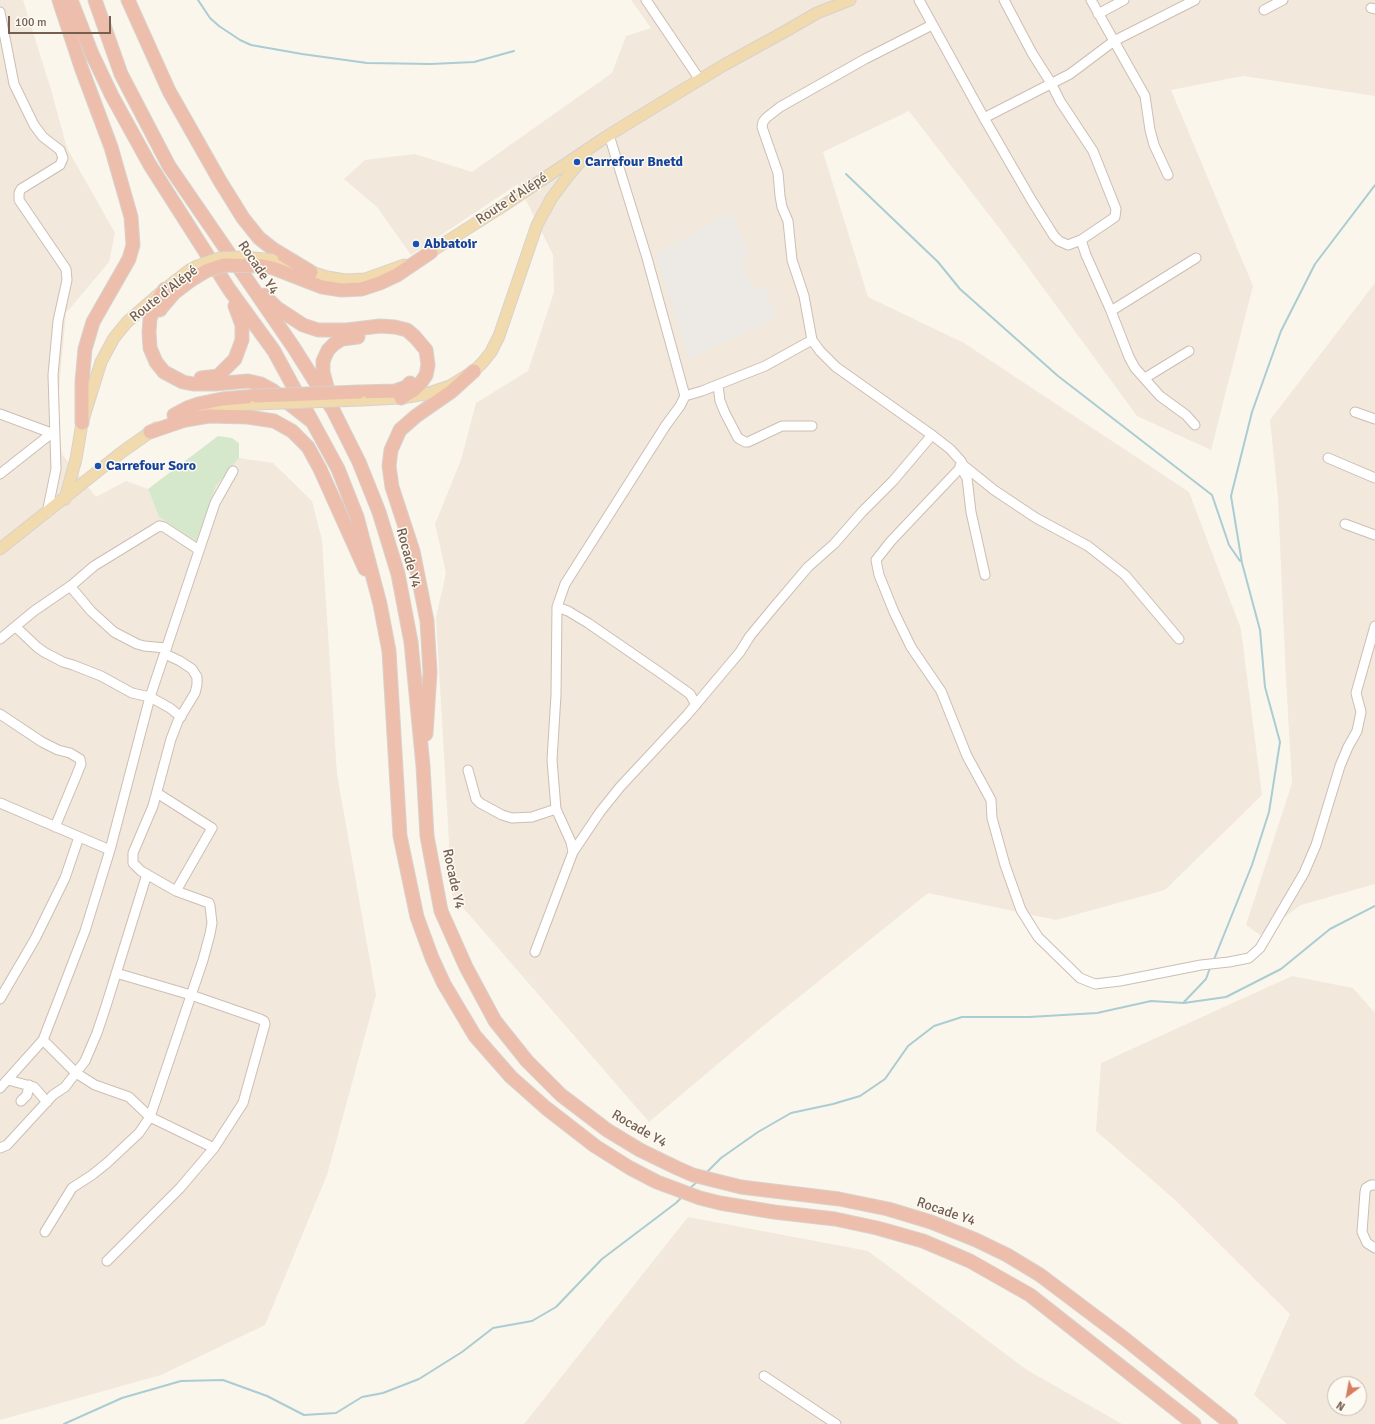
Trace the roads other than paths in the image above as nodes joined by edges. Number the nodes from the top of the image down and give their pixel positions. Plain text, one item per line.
1 (59, 0) edge
2 (71, 0) edge
3 (95, 0) edge
4 (128, 0) edge
5 (646, 0) edge
6 (850, 0) edge
7 (919, 0) edge
8 (1004, 0) edge
9 (1091, 0) edge
10 (1124, 0) edge
11 (1195, 0) edge
12 (1283, 0) edge
13 (1264, 10) dead end
14 (0, 12) edge
15 (1098, 14) junction
16 (932, 24) junction
17 (1114, 41) junction
18 (700, 80) junction
19 (1051, 83) junction
20 (984, 118) junction
21 (609, 135) junction
22 (1168, 175) dead end
23 (1081, 240) junction
24 (431, 252) junction
25 (1196, 258) dead end
26 (273, 264) junction
27 (242, 272) junction
28 (311, 272) junction
29 (189, 276) junction
30 (165, 289) junction
31 (229, 289) junction
32 (1112, 311) junction
33 (812, 340) junction
34 (1189, 351) dead end
35 (474, 371) junction
36 (1145, 378) junction
37 (718, 385) junction
38 (360, 396) junction
39 (685, 396) junction
40 (401, 398) junction
41 (332, 410) junction
42 (1355, 412) dead end
43 (0, 414) edge
44 (174, 415) joint
45 (1375, 419) edge
46 (82, 423) junction
47 (314, 424) junction
48 (1195, 425) dead end
49 (812, 426) dead end
50 (150, 432) junction
51 (53, 433) junction
52 (932, 435) junction
53 (1328, 458) dead end
54 (962, 466) junction
55 (233, 471) dead end
56 (0, 474) edge
57 (1375, 478) edge
58 (65, 499) junction
59 (47, 512) junction
60 (1346, 524) dead end
61 (1375, 535) edge
62 (0, 549) edge
63 (199, 550) junction
64 (985, 575) dead end
65 (70, 586) junction
66 (380, 604) junction
67 (557, 607) junction
68 (1375, 626) edge
69 (14, 628) junction
70 (0, 639) edge
71 (1178, 639) dead end
72 (166, 651) junction
73 (150, 697) junction
74 (696, 704) junction
75 (0, 714) edge
76 (181, 717) junction
77 (423, 766) junction
78 (468, 770) dead end
79 (157, 793) junction
80 (0, 803) edge
81 (556, 809) junction
82 (55, 827) junction
83 (79, 837) junction
84 (110, 850) junction
85 (573, 852) junction
86 (147, 874) junction
87 (176, 891) junction
88 (535, 952) dead end
89 (116, 972) junction
90 (191, 995) junction
91 (0, 999) edge
92 (42, 1040) junction
93 (76, 1073) junction
94 (8, 1080) junction
95 (29, 1085) junction
96 (0, 1088) edge
97 (21, 1101) dead end
98 (48, 1102) junction
99 (150, 1117) junction
100 (0, 1148) edge
101 (214, 1148) junction
102 (1375, 1185) edge
103 (45, 1232) dead end
104 (1375, 1248) edge
105 (107, 1261) dead end
106 (764, 1376) dead end
107 (836, 1424) edge
108 (1194, 1424) edge
109 (1231, 1424) edge

1 - 46 highway
2 - 31 highway
3 - 27 highway, Rocade Y4
4 - 28 highway
5 - 18 street
6 - 18 main road, Route d'Alépé
7 - 16 street
8 - 19 street
9 - 15 street
10 - 15 street
11 - 17 street
12 - 13 street
14 - 51 street
15 - 17 street
16 - 20 street
16 - 33 street
17 - 19 street
17 - 22 street
18 - 21 main road, Route d'Alépé
19 - 20 street
19 - 23 street
20 - 23 street
21 - 24 main road, Route d'Alépé
21 - 35 main road, Route d'Alépé
21 - 39 street
23 - 32 street
24 - 26 highway
24 - 28 main road, Route d'Alépé
25 - 32 street
26 - 28 main road, Route d'Alépé
26 - 29 highway, bridge
27 - 40 highway
27 - 41 highway, Rocade Y4
29 - 30 main road, Route d'Alépé
29 - 31 highway
30 - 46 main road, Route d'Alépé
30 - 47 highway
31 - 47 highway
32 - 36 street
33 - 37 street
33 - 52 street
34 - 36 street
35 - 40 main road, Route d'Alépé
35 - 77 highway
36 - 48 street
37 - 39 street
37 - 49 street
38 - 40 main road, Route d'Alépé
38 - 41 highway
38 - 44 highway, bridge
39 - 67 street
41 - 77 highway, Rocade Y4
42 - 45 street
43 - 51 street
44 - 50 main road
46 - 58 main road, Route d'Alépé
47 - 66 highway
50 - 58 main road
50 - 66 highway
51 - 56 street
51 - 59 street
52 - 54 street
52 - 74 street
53 - 57 street
54 - 64 street
54 - 68 street
54 - 71 street
55 - 63 street
58 - 59 main road
59 - 62 main road
60 - 61 street
63 - 65 street
63 - 72 street
65 - 69 street
65 - 72 street
66 - 108 highway
67 - 74 street
67 - 81 street
69 - 70 street
69 - 73 street
72 - 73 street
72 - 76 street
73 - 76 street
73 - 84 street
74 - 85 street
75 - 82 street
76 - 79 street
77 - 109 highway, Rocade Y4
78 - 81 street
79 - 86 street
79 - 87 street
80 - 82 street
81 - 85 street
82 - 83 street
83 - 84 street
83 - 91 street
84 - 92 street
85 - 88 street
86 - 87 street
86 - 89 street
87 - 90 street
89 - 90 street
89 - 93 street
90 - 99 street
90 - 101 street
92 - 93 street
92 - 94 street
93 - 98 street
93 - 99 street
94 - 95 street
94 - 96 street
95 - 97 street
95 - 98 street
98 - 100 street
99 - 101 street
99 - 103 street
101 - 105 street
102 - 104 street
106 - 107 street

